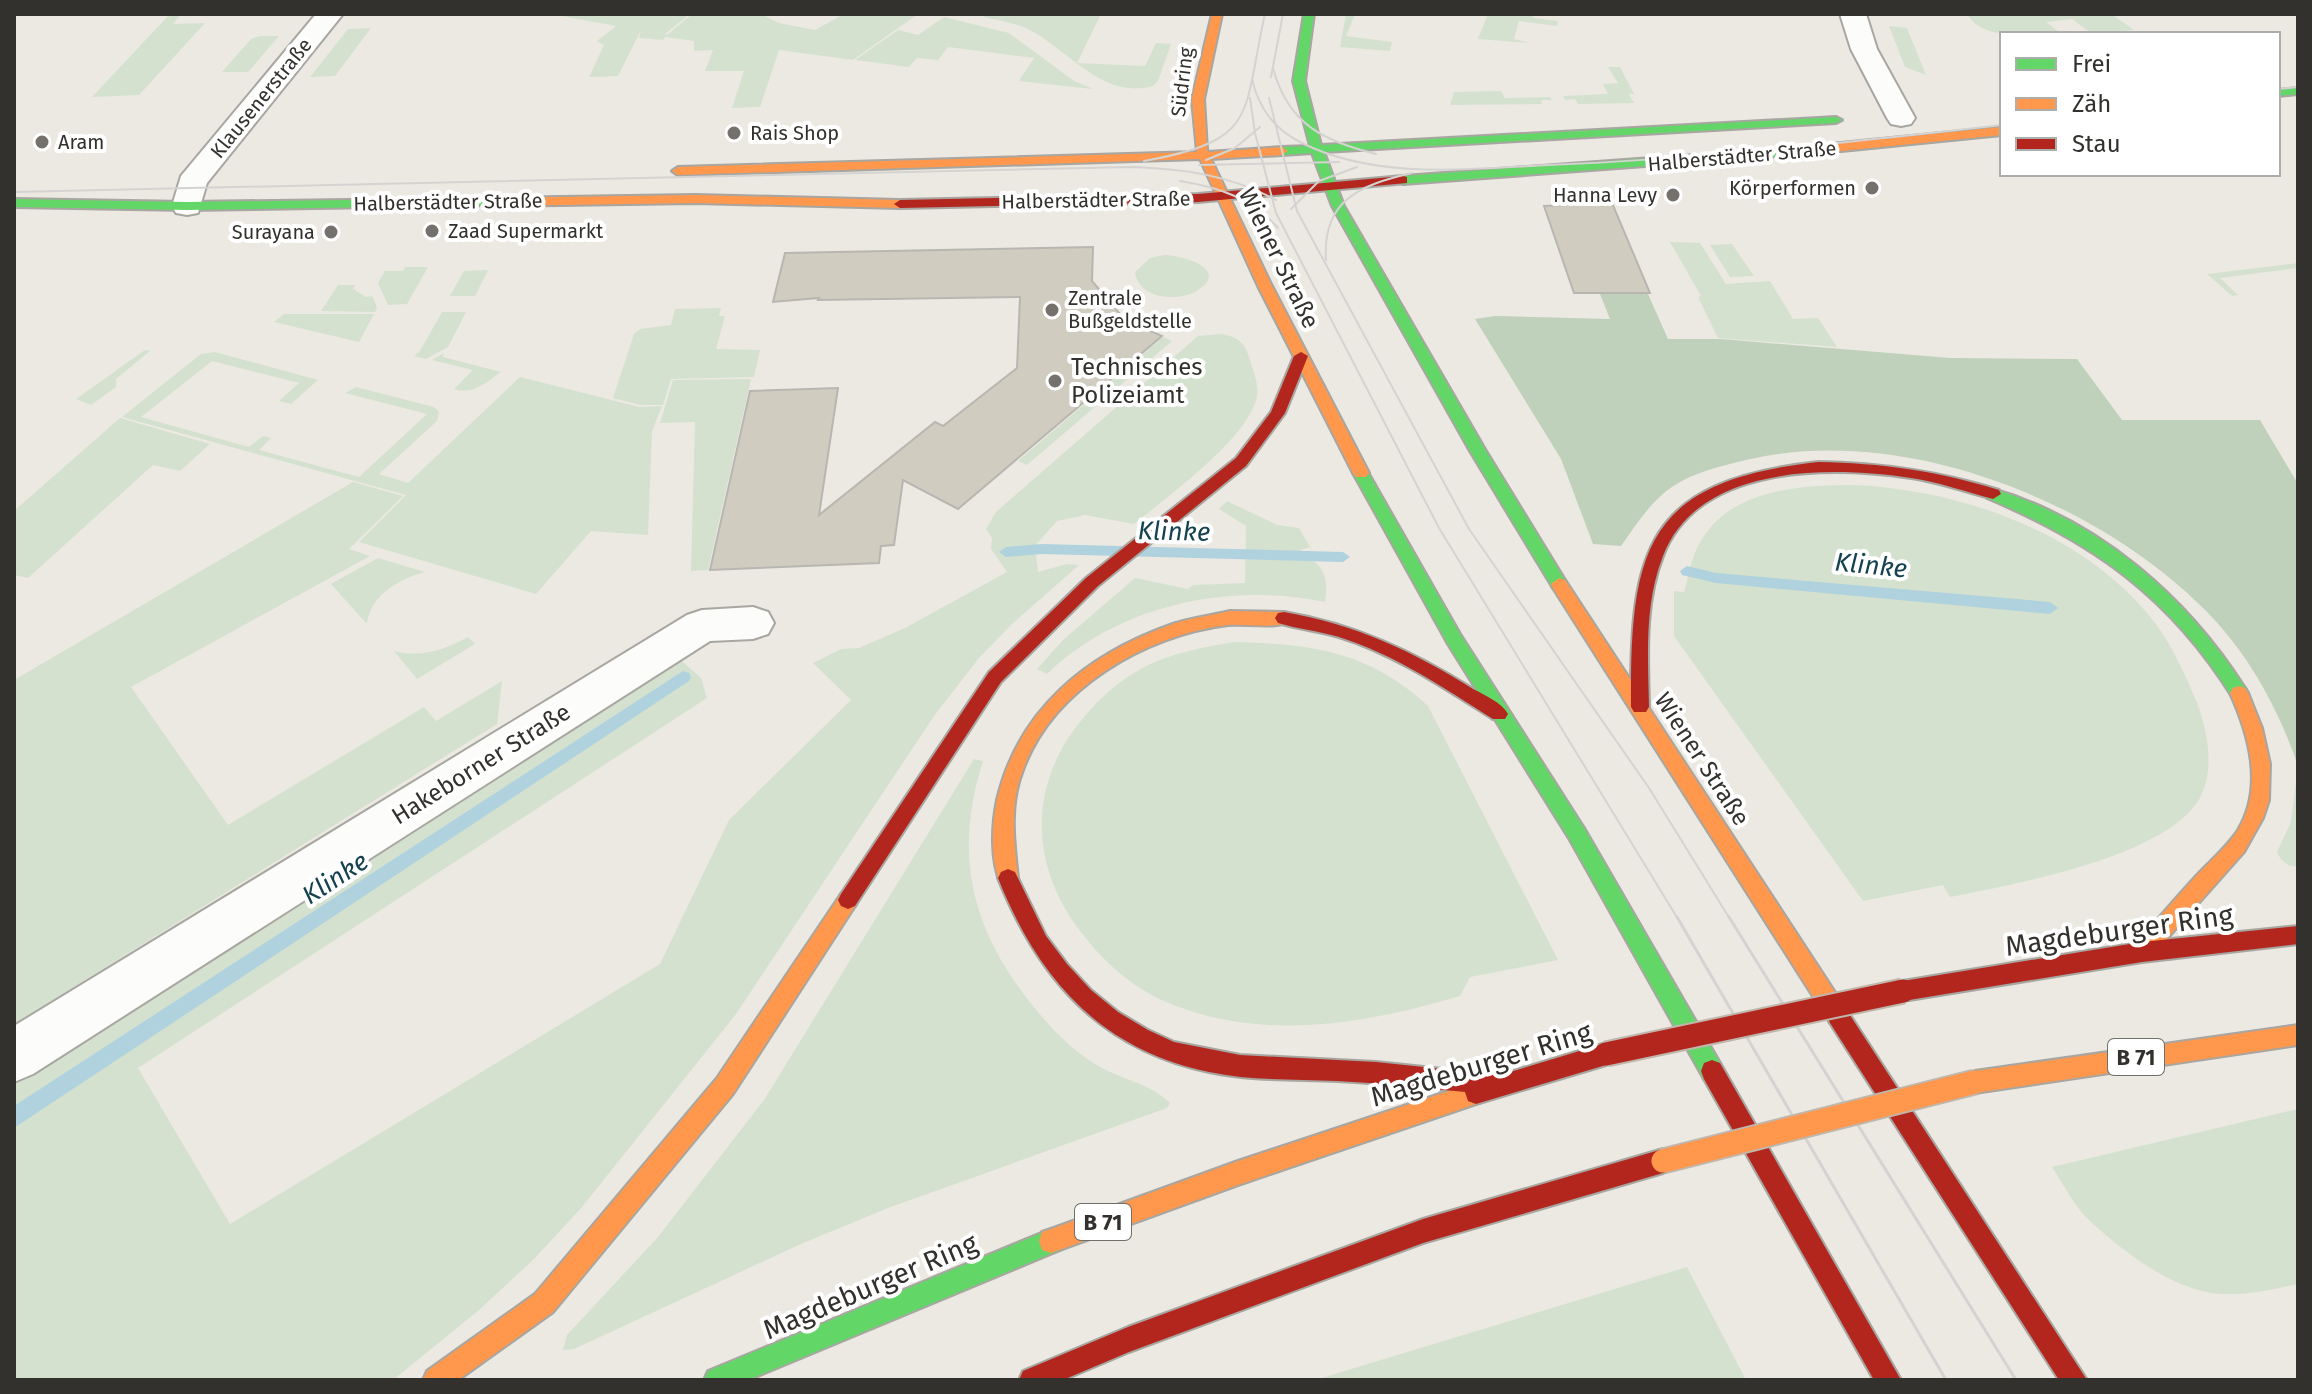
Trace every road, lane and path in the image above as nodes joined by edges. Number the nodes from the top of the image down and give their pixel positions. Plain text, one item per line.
1 (330, 14) edge
2 (1217, 14) edge
3 (1309, 14) edge
4 (1853, 14) edge
5 (1901, 118) dead end
6 (1859, 120) dead end
7 (2000, 131) edge
8 (1317, 149) junction
9 (1202, 156) junction
10 (652, 171) dead end
11 (103, 186) dead end
12 (194, 188) junction
13 (1330, 188) junction
14 (14, 190) edge
15 (1223, 196) junction
16 (14, 203) edge
17 (1301, 356) junction
18 (753, 623) dead end
19 (1640, 707) junction
20 (1499, 714) junction
21 (2298, 935) edge
22 (2142, 952) junction
23 (2298, 1035) edge
24 (14, 1056) edge
25 (1498, 1085) junction
26 (436, 1380) edge
27 (717, 1380) edge
28 (1032, 1380) edge
29 (1888, 1380) edge
30 (2074, 1380) edge

1 - 12 street, Klausenerstraße
2 - 9 main road, Südring
3 - 8 main road
4 - 5 street
6 - 8 main road, Halberstädter Straße
7 - 13 main road, Halberstädter Straße
8 - 9 main road, Halberstädter Straße
8 - 13 main road, Wiener Straße
9 - 10 main road, Halberstädter Straße
9 - 15 main road, Wiener Straße
11 - 14 main road
12 - 15 main road, Halberstädter Straße
12 - 16 main road, Halberstädter Straße
13 - 15 main road, Halberstädter Straße
13 - 19 main road, Wiener Straße
15 - 17 main road, Wiener Straße
17 - 20 main road, Wiener Straße
17 - 26 main road
18 - 24 street, Hakeborner Straße
19 - 22 main road
19 - 30 main road, Wiener Straße
20 - 25 main road
20 - 29 main road, Wiener Straße
21 - 22 main road, Magdeburger Ring / B 71
22 - 25 main road, Magdeburger Ring / B 71, bridge
23 - 28 main road, B 71, bridge
25 - 27 main road, Magdeburger Ring / B 71

